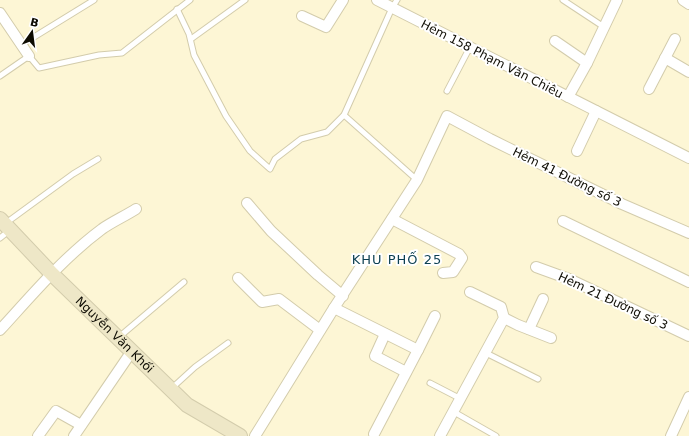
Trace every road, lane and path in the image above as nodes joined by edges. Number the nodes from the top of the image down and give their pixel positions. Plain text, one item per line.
1 (94, 0) edge
2 (190, 0) edge
3 (245, 0) edge
4 (343, 0) edge
5 (377, 0) edge
6 (563, 0) edge
7 (617, 0) edge
8 (683, 0) edge
9 (394, 4) edge
10 (689, 4) edge
11 (177, 9) junction
12 (0, 13) edge
13 (302, 16) dead end
14 (605, 28) junction
15 (191, 39) junction
16 (675, 39) dead end
17 (555, 42) dead end
18 (21, 45) junction
19 (470, 47) junction
20 (29, 56) junction
21 (665, 58) junction
22 (588, 63) junction
23 (689, 72) edge
24 (0, 76) edge
25 (649, 88) dead end
26 (447, 91) dead end
27 (568, 97) junction
28 (596, 111) junction
29 (344, 115) junction
30 (577, 151) dead end
31 (689, 158) edge
32 (98, 159) dead end
33 (417, 180) junction
34 (247, 203) dead end
35 (136, 209) dead end
36 (392, 219) junction
37 (563, 221) dead end
38 (4, 228) edge
39 (689, 232) edge
40 (536, 267) dead end
41 (443, 273) dead end
42 (52, 274) junction
43 (238, 278) dead end
44 (184, 282) dead end
45 (689, 282) edge
46 (470, 292) dead end
47 (343, 296) junction
48 (543, 299) dead end
49 (334, 308) junction
50 (435, 316) dead end
51 (504, 318) junction
52 (529, 329) junction
53 (0, 330) edge
54 (320, 330) junction
55 (385, 334) junction
56 (689, 336) edge
57 (118, 337) junction
58 (551, 338) dead end
59 (228, 343) dead end
60 (418, 350) junction
61 (132, 351) junction
62 (486, 353) junction
63 (406, 372) junction
64 (538, 379) dead end
65 (430, 382) dead end
66 (171, 389) junction
67 (689, 397) edge
68 (461, 399) junction
69 (454, 412) junction
70 (81, 425) junction
71 (374, 434) dead end
72 (38, 436) edge
73 (74, 436) edge
74 (240, 436) edge
75 (255, 436) edge
76 (440, 436) edge
77 (496, 436) edge
78 (671, 436) edge

1 - 18 lane
2 - 11 lane
3 - 15 lane
4 - 13 street
5 - 9 street, Hẻm 158 Phạm Văn Chiêu
6 - 14 lane
7 - 14 street
8 - 10 street
9 - 19 street, Hẻm 158 Phạm Văn Chiêu
9 - 29 lane
11 - 15 lane
11 - 20 lane
12 - 18 street
14 - 22 street
15 - 29 lane
16 - 21 street
17 - 22 street
18 - 20 street
19 - 26 lane
19 - 27 street, Hẻm 158 Phạm Văn Chiêu
20 - 24 lane
21 - 23 street
21 - 25 street
22 - 27 street
27 - 28 street, Hẻm 158 Phạm Văn Chiêu
28 - 30 street
28 - 31 street, Hẻm 158 Phạm Văn Chiêu
29 - 33 lane
32 - 38 lane
33 - 36 street
33 - 39 street, Hẻm 41 Đường số 3
34 - 47 street
35 - 42 street
36 - 41 street
36 - 47 street
37 - 45 street
38 - 42 street, Nguyễn Văn Khối
40 - 56 street, Hẻm 21 Đường số 3
42 - 53 street
42 - 57 street, Nguyễn Văn Khối
43 - 54 street
44 - 57 lane
46 - 51 street
47 - 49 street
48 - 52 street
49 - 54 street
49 - 55 street
50 - 60 street
51 - 52 street
51 - 62 street
52 - 58 street
54 - 75 street
55 - 60 street
55 - 63 street
57 - 61 street, Nguyễn Văn Khối
59 - 66 lane
60 - 63 street
61 - 66 street, Nguyễn Văn Khối
61 - 70 street
62 - 64 lane
62 - 68 street
63 - 71 street
65 - 68 lane
66 - 74 street, Nguyễn Văn Khối
67 - 78 street
68 - 69 street
69 - 76 street
69 - 77 lane
70 - 72 street
70 - 73 street

